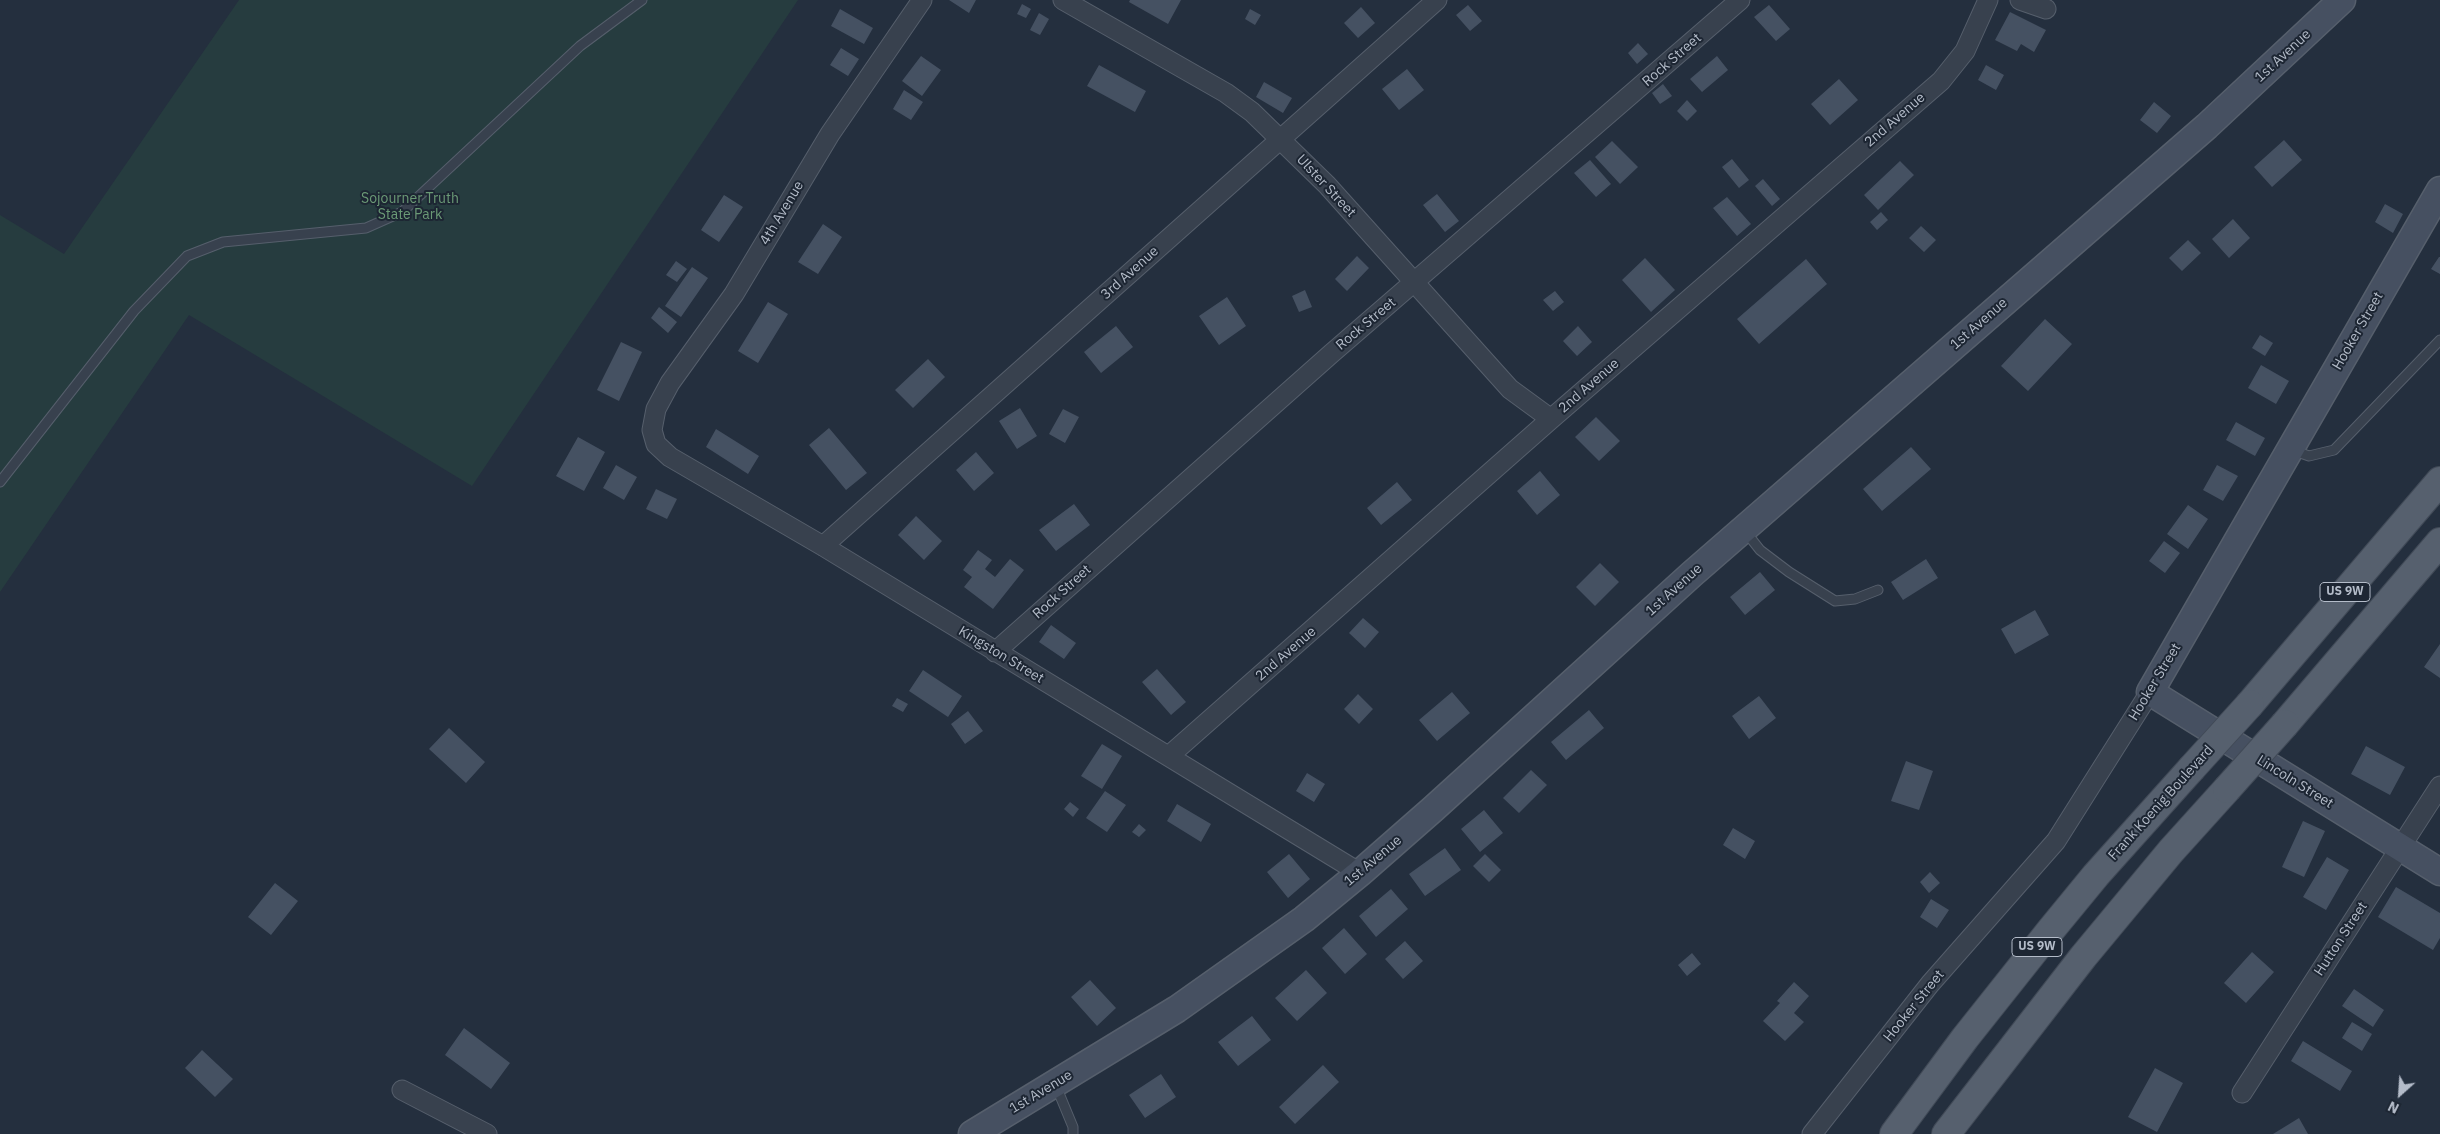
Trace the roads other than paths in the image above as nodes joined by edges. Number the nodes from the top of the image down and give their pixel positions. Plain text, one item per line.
1 (642, 0) edge
2 (922, 0) edge
3 (1063, 0) edge
4 (1438, 0) edge
5 (1740, 0) edge
6 (1988, 0) edge
7 (2020, 0) edge
8 (2342, 0) edge
9 (2046, 9) dead end
10 (1281, 138) junction
11 (2440, 190) edge
12 (1415, 283) junction
13 (2440, 340) edge
14 (1551, 419) junction
15 (652, 430) joint
16 (2289, 450) junction
17 (2440, 481) edge
18 (0, 482) edge
19 (1744, 529) junction
20 (2440, 542) edge
21 (823, 546) junction
22 (1878, 590) dead end
23 (995, 652) junction
24 (2150, 692) junction
25 (1170, 755) junction
26 (2440, 786) edge
27 (2400, 848) junction
28 (2440, 872) edge
29 (1360, 873) junction
30 (1055, 1083) junction
31 (402, 1090) dead end
32 (2242, 1093) dead end
33 (487, 1134) edge
34 (972, 1134) edge
35 (1073, 1134) edge
36 (1812, 1134) edge
37 (1894, 1134) edge
38 (1946, 1134) edge

1 - 18 lane
2 - 15 street, 4th Avenue
3 - 10 street, Ulster Street
4 - 10 street, 3rd Avenue
5 - 12 street, Rock Street
6 - 14 street, 2nd Avenue
7 - 9 street
8 - 19 street, 1st Avenue
10 - 12 street, Ulster Street
10 - 21 street, 3rd Avenue
11 - 16 street, Hooker Street
12 - 14 street, Ulster Street
12 - 23 street, Rock Street
13 - 16 lane
14 - 25 street, 2nd Avenue
15 - 21 street, Kingston Street
16 - 24 street, Hooker Street
17 - 37 main road, Frank Koenig Boulevard / US 9W, bridge
19 - 22 lane
19 - 29 street, 1st Avenue
20 - 38 main road, US 9W, bridge
21 - 23 street, Kingston Street
23 - 25 street, Kingston Street
24 - 27 street, Lincoln Street
24 - 36 street, Hooker Street
25 - 29 street, Kingston Street
26 - 27 street, Hutton Street
27 - 28 street, Lincoln Street
27 - 32 street, Hutton Street
29 - 30 street, 1st Avenue
30 - 34 street, 1st Avenue
30 - 35 lane
31 - 33 street

